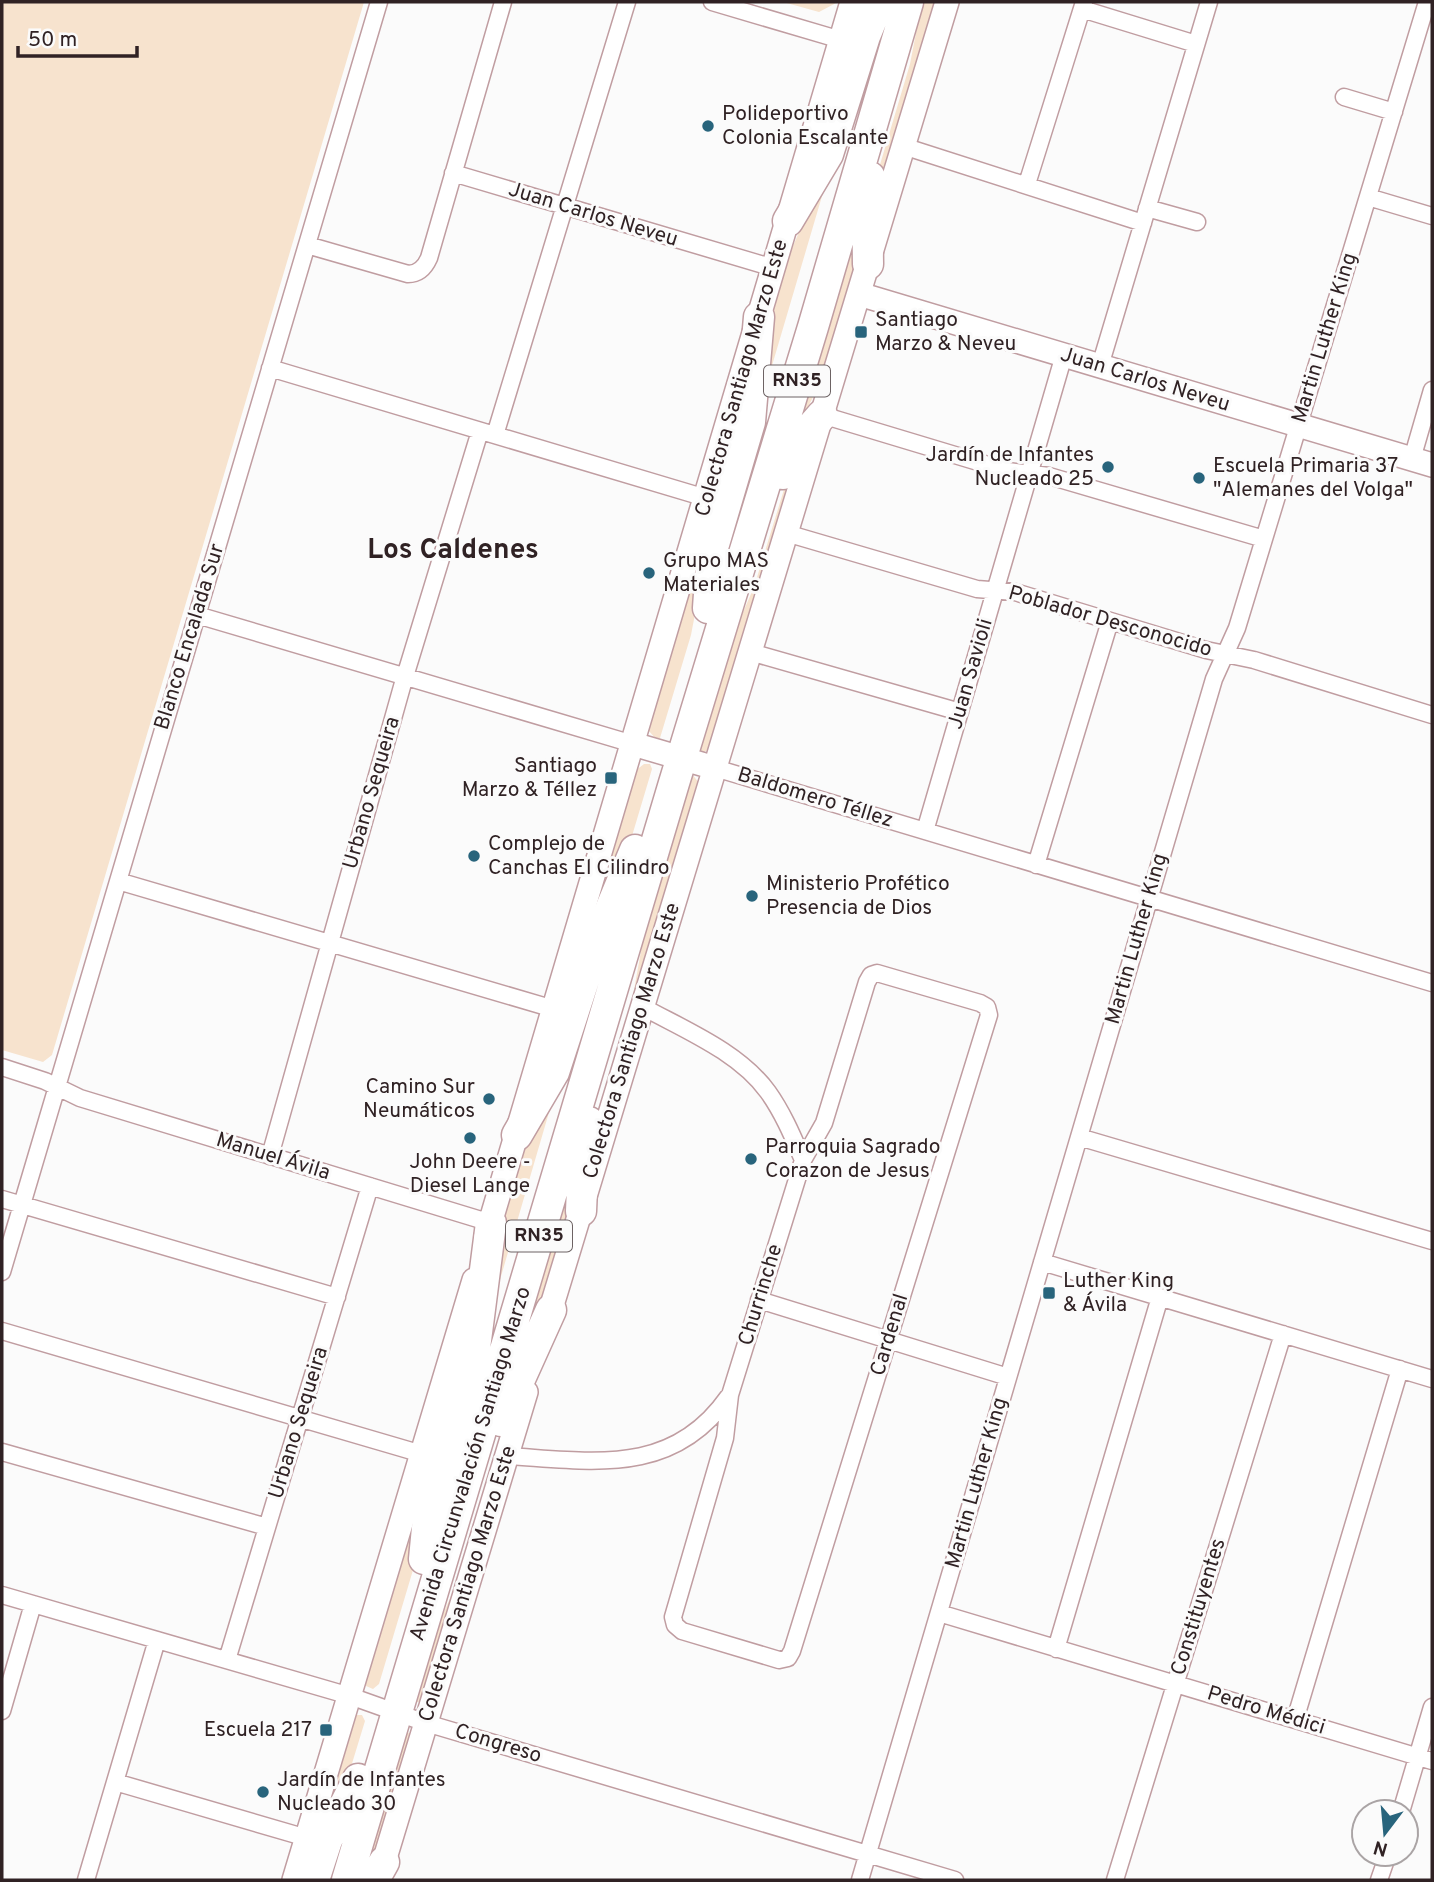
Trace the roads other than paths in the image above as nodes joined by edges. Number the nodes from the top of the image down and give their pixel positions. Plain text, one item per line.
1 (379, 2) edge
2 (503, 2) edge
3 (627, 2) edge
4 (712, 2) edge
5 (852, 2) edge
6 (879, 2) edge
7 (889, 2) edge
8 (908, 2) edge
9 (914, 2) edge
10 (947, 2) edge
11 (1209, 2) edge
12 (1427, 2) edge
13 (1083, 5) edge
14 (841, 40) junction
15 (1196, 44) junction
16 (1344, 97) dead end
17 (1394, 112) junction
18 (903, 146) junction
19 (453, 173) junction
20 (1027, 184) junction
21 (1368, 197) junction
22 (565, 206) junction
23 (1145, 215) junction
24 (1432, 216) edge
25 (788, 221) junction
26 (1196, 222) dead end
27 (307, 245) junction
28 (868, 264) junction
29 (774, 268) junction
30 (859, 294) junction
31 (759, 317) junction
32 (1064, 355) junction
33 (1100, 366) junction
34 (270, 368) junction
35 (1432, 390) edge
36 (822, 415) junction
37 (1299, 425) junction
38 (488, 433) junction
39 (1422, 462) edge
40 (1029, 474) junction
41 (706, 498) junction
42 (786, 533) junction
43 (1264, 538) junction
44 (995, 590) junction
45 (708, 608) junction
46 (197, 615) junction
47 (1110, 621) junction
48 (717, 643) junction
49 (750, 652) junction
50 (1226, 654) junction
51 (405, 677) junction
52 (960, 712) junction
53 (1432, 715) edge
54 (633, 744) junction
55 (673, 756) junction
56 (715, 768) junction
57 (925, 831) junction
58 (635, 850) junction
59 (1036, 864) junction
60 (118, 881) junction
61 (640, 897) junction
62 (1149, 898) junction
63 (330, 944) junction
64 (1432, 983) edge
65 (643, 1007) junction
66 (554, 1009) junction
67 (988, 1009) joint
68 (2, 1067) edge
69 (57, 1088) junction
70 (517, 1135) junction
71 (1079, 1137) junction
72 (270, 1156) junction
73 (803, 1160) junction
74 (370, 1186) junction
75 (2, 1199) edge
76 (22, 1205) junction
77 (581, 1211) junction
78 (491, 1223) junction
79 (1432, 1241) edge
80 (1042, 1262) junction
81 (2, 1272) edge
82 (337, 1297) junction
83 (1160, 1297) junction
84 (759, 1300) junction
85 (551, 1310) junction
86 (2, 1331) edge
87 (1283, 1334) junction
88 (889, 1340) junction
89 (1400, 1369) junction
90 (1008, 1377) junction
91 (1432, 1379) edge
92 (730, 1395) junction
93 (300, 1418) junction
94 (2, 1452) edge
95 (422, 1454) junction
96 (507, 1456) junction
97 (267, 1527) junction
98 (424, 1559) junction
99 (2, 1595) edge
100 (33, 1604) junction
101 (939, 1613) junction
102 (674, 1625) joint
103 (157, 1640) junction
104 (1056, 1649) junction
105 (414, 1654) junction
106 (227, 1660) junction
107 (1175, 1684) junction
108 (350, 1696) junction
109 (1432, 1707) edge
110 (388, 1709) junction
111 (2, 1711) edge
112 (1295, 1720) junction
113 (426, 1723) junction
114 (1425, 1759) edge
115 (358, 1779) junction
116 (115, 1782) junction
117 (1407, 1798) edge
118 (307, 1838) junction
119 (868, 1854) junction
120 (379, 1874) edge
121 (86, 1880) edge
122 (294, 1880) edge
123 (314, 1880) edge
124 (328, 1880) edge
125 (347, 1880) edge
126 (860, 1880) edge
127 (956, 1880) edge
128 (1115, 1880) edge

1 - 27 street, Blanco Encalada Sur
2 - 19 street
3 - 22 street, Urbano Sequeira
4 - 14 street
5 - 14 street, Colectora Santiago Marzo Este
6 - 25 highway
7 - 45 highway, Avenida Circunvalación Santiago Marzo / RN35
8 - 48 highway, Avenida Circunvalación Santiago Marzo / RN35
9 - 28 highway
10 - 18 street, Colectora Santiago Marzo Este
11 - 15 street
12 - 17 street, Martin Luther King
13 - 15 street
13 - 20 street
14 - 25 street, Colectora Santiago Marzo Este
15 - 23 street
16 - 17 street
17 - 21 street, Martin Luther King
18 - 20 street
18 - 28 street, Colectora Santiago Marzo Este
19 - 22 street, Juan Carlos Neveu
19 - 27 street
20 - 23 street
21 - 24 street
21 - 37 street, Martin Luther King
22 - 29 street, Juan Carlos Neveu
22 - 38 street, Urbano Sequeira
23 - 26 street
23 - 33 street
25 - 29 street, Colectora Santiago Marzo Este
27 - 34 street, Blanco Encalada Sur
28 - 30 street, Colectora Santiago Marzo Este
29 - 31 street, Colectora Santiago Marzo Este
30 - 32 street, Juan Carlos Neveu
30 - 36 street, Colectora Santiago Marzo Este
31 - 41 street, Colectora Santiago Marzo Este
31 - 45 highway
32 - 33 street, Juan Carlos Neveu
32 - 40 street, Juan Savioli
33 - 37 street, Juan Carlos Neveu
34 - 38 street
34 - 46 street, Blanco Encalada Sur
35 - 39 street
36 - 40 street
36 - 42 street, Colectora Santiago Marzo Este
36 - 48 highway
37 - 39 street, Juan Carlos Neveu
37 - 43 street, Martin Luther King
38 - 41 street
38 - 51 street, Urbano Sequeira
40 - 43 street
40 - 44 street, Juan Savioli
41 - 54 street, Colectora Santiago Marzo Este
42 - 44 street, Poblador Desconocido
42 - 49 street, Colectora Santiago Marzo Este
43 - 50 street, Martin Luther King
44 - 47 street, Poblador Desconocido
44 - 52 street, Juan Savioli
45 - 55 highway, Avenida Circunvalación Santiago Marzo / RN35
46 - 51 street, Baldomero Téllez
46 - 60 street, Blanco Encalada Sur
47 - 50 street, Poblador Desconocido
47 - 59 street
48 - 55 highway, Avenida Circunvalación Santiago Marzo / RN35
49 - 52 street
49 - 56 street, Colectora Santiago Marzo Este
50 - 53 street, Poblador Desconocido
50 - 62 street, Martin Luther King
51 - 54 street, Baldomero Téllez
51 - 63 street, Urbano Sequeira
52 - 57 street, Juan Savioli
54 - 55 street, Baldomero Téllez
54 - 66 street, Colectora Santiago Marzo Este
55 - 56 street, Baldomero Téllez
55 - 58 highway, Avenida Circunvalación Santiago Marzo / RN35
55 - 61 highway, Avenida Circunvalación Santiago Marzo / RN35
56 - 57 street, Baldomero Téllez
56 - 65 street, Colectora Santiago Marzo Este
57 - 59 street, Baldomero Téllez
58 - 70 highway
58 - 98 highway, Avenida Circunvalación Santiago Marzo / RN35
59 - 62 street, Baldomero Téllez
60 - 63 street
60 - 69 street, Blanco Encalada Sur
61 - 77 highway
61 - 105 highway, Avenida Circunvalación Santiago Marzo / RN35
62 - 64 street, Baldomero Téllez
62 - 71 street, Martin Luther King
63 - 66 street
63 - 72 street, Urbano Sequeira
65 - 73 street
65 - 77 street, Colectora Santiago Marzo Este
66 - 70 street, Colectora Santiago Marzo Este
67 - 73 street, Churrinche
67 - 88 street, Cardenal
68 - 69 street, Manuel Ávila
69 - 72 street, Manuel Ávila
69 - 76 street, Blanco Encalada Sur
70 - 78 street, Colectora Santiago Marzo Este
71 - 79 street
71 - 80 street, Martin Luther King
72 - 74 street, Manuel Ávila
73 - 84 street, Churrinche
74 - 78 street, Manuel Ávila
74 - 82 street, Urbano Sequeira
75 - 76 street
76 - 81 street, Blanco Encalada Sur
76 - 82 street
77 - 85 street, Colectora Santiago Marzo Este
78 - 95 street, Colectora Santiago Marzo Este
78 - 98 highway
80 - 83 street
80 - 90 street, Martin Luther King
82 - 93 street, Urbano Sequeira
83 - 87 street
83 - 104 street
84 - 88 street
84 - 92 street, Churrinche
85 - 96 street, Colectora Santiago Marzo Este
85 - 105 highway
86 - 93 street
87 - 89 street
87 - 107 street, Constituyentes
88 - 90 street
88 - 102 street, Cardenal
89 - 91 street
89 - 112 street
90 - 101 street, Martin Luther King
92 - 96 street
92 - 102 street, Churrinche
93 - 95 street
93 - 97 street, Urbano Sequeira
94 - 97 street
95 - 108 street, Colectora Santiago Marzo Este
96 - 113 street, Colectora Santiago Marzo Este
97 - 106 street, Urbano Sequeira
98 - 110 highway, Avenida Circunvalación Santiago Marzo / RN35
99 - 100 street, Congreso
100 - 103 street, Congreso
100 - 111 street
101 - 104 street, Pedro Médici
101 - 119 street, Martin Luther King
103 - 106 street, Congreso
103 - 116 street
104 - 107 street, Pedro Médici
105 - 110 highway, Avenida Circunvalación Santiago Marzo / RN35
106 - 108 street, Congreso
107 - 112 street, Pedro Médici
107 - 128 street, Constituyentes
108 - 110 street, Congreso
108 - 118 street, Colectora Santiago Marzo Este
109 - 114 street
110 - 113 street, Congreso
110 - 115 highway, Avenida Circunvalación Santiago Marzo / RN35
110 - 125 highway, Avenida Circunvalación Santiago Marzo / RN35
112 - 114 street, Pedro Médici
113 - 119 street, Congreso
113 - 120 street, Colectora Santiago Marzo Este
114 - 117 street
115 - 123 highway
115 - 124 highway, Avenida Circunvalación Santiago Marzo / RN35
116 - 118 street
116 - 121 street
118 - 122 street, Colectora Santiago Marzo Este
119 - 126 street, Martin Luther King
119 - 127 street, Congreso

